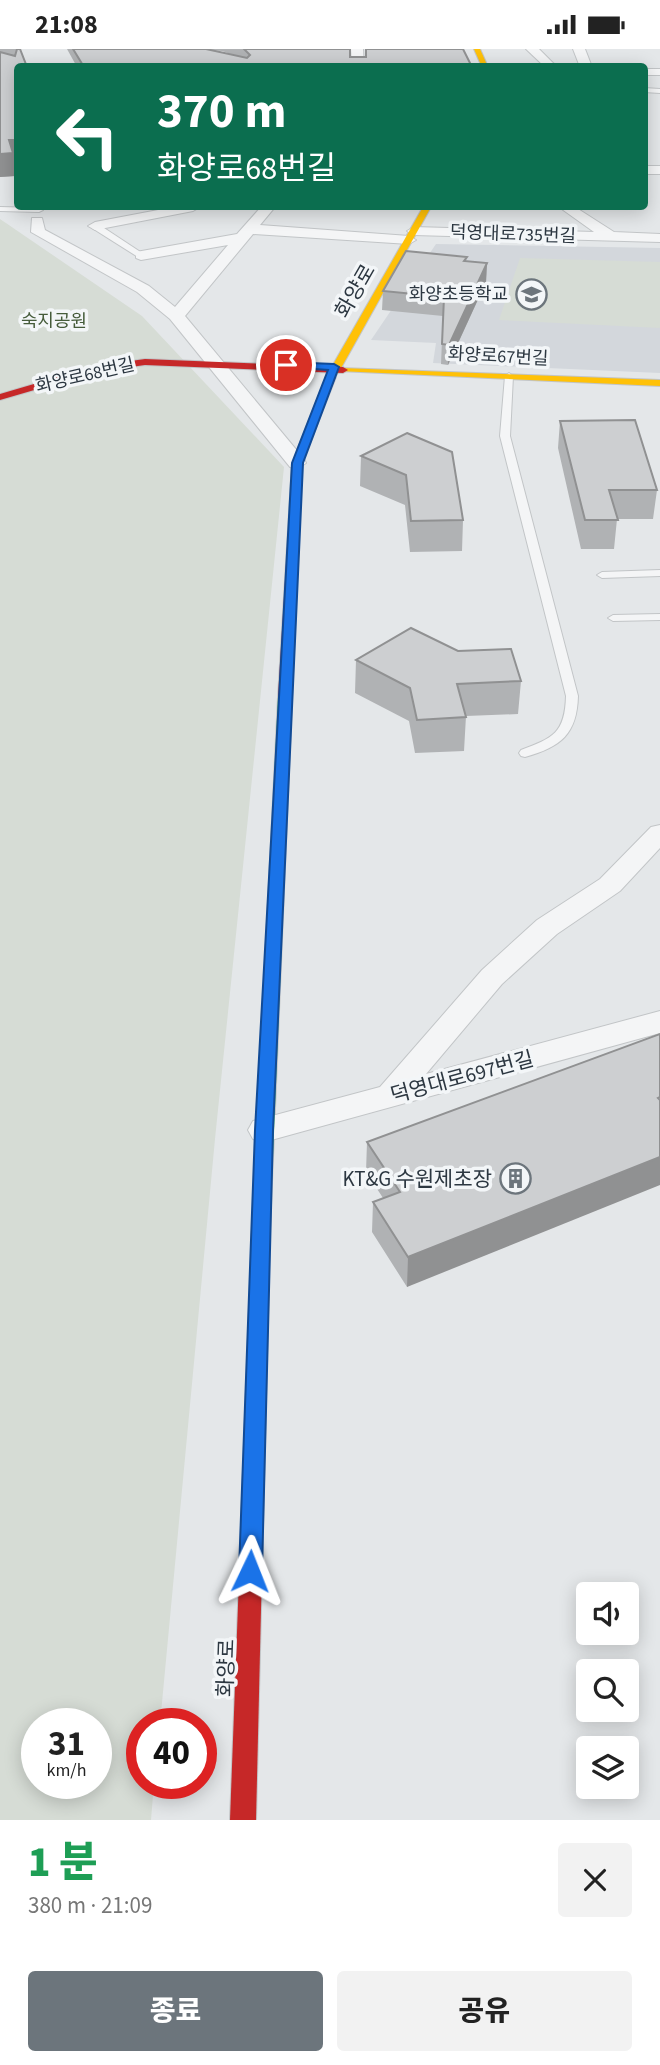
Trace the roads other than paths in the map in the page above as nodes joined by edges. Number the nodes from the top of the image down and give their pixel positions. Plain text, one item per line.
1 (55, 49) edge
2 (532, 49) edge
3 (68, 51) dead end
4 (548, 63) edge
5 (0, 209) edge
6 (178, 210) edge
7 (265, 210) edge
8 (425, 210) edge
9 (571, 210) edge
10 (38, 213) edge
11 (95, 226) joint
12 (245, 234) junction
13 (411, 236) junction
14 (612, 237) junction
15 (660, 238) edge
16 (141, 255) joint
17 (176, 316) junction
18 (213, 362) junction
19 (334, 367) junction
20 (509, 376) junction
21 (660, 383) edge
22 (0, 397) edge
23 (297, 463) junction
24 (660, 573) edge
25 (602, 575) dead end
26 (660, 617) edge
27 (613, 618) dead end
28 (525, 753) dead end
29 (660, 833) edge
30 (660, 1022) edge
31 (388, 1098) junction
32 (264, 1130) junction
33 (243, 1820) edge

1 - 3 lane
2 - 4 street
5 - 10 lane
6 - 11 street
7 - 12 street
8 - 13 street, 화양로
9 - 14 street, 덕영대로735번길
10 - 17 street
11 - 16 lane
12 - 13 street, 덕영대로735번길
12 - 16 street, 덕영대로735번길
12 - 17 street
13 - 14 street, 덕영대로735번길
13 - 19 street, 화양로
14 - 15 street, 덕영대로735번길
17 - 18 street
18 - 19 street, 화양로68번길
18 - 22 street, 화양로68번길
18 - 23 street
19 - 20 street, 화양로67번길
19 - 23 street, 화양로
20 - 21 street, 화양로67번길
20 - 28 lane
23 - 32 street, 화양로
24 - 25 lane
26 - 27 lane
29 - 31 street
30 - 31 street, 덕영대로697번길
31 - 32 street, 덕영대로697번길
32 - 33 street, 화양로

